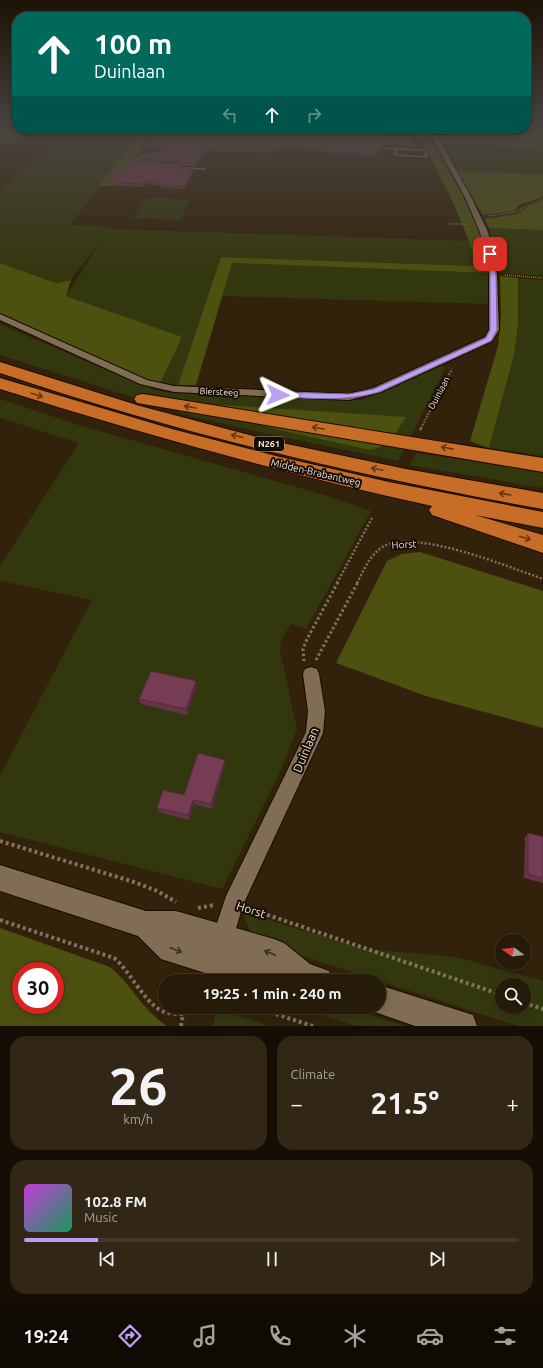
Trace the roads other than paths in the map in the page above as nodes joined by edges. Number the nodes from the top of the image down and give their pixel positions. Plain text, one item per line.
1 (457, 178) edge
2 (0, 317) edge
3 (0, 365) edge
4 (0, 383) edge
5 (543, 465) edge
6 (397, 491) junction
7 (543, 501) edge
8 (543, 520) edge
9 (543, 544) edge
10 (311, 674) road end
11 (0, 878) edge
12 (220, 950) junction
13 (261, 974) edge
14 (386, 1002) edge
15 (462, 1026) edge

1 - 2 street, Biersteeg
5 -> 3 highway, N261
7 -> 3 highway, Midden-Brabantweg / N261
4 -> 6 highway, Midden-Brabantweg / N261
6 - 8 highway, Midden-Brabantweg / N261
6 -> 9 highway, N261
10 - 12 street, Duinlaan
11 - 12 street
12 - 13 street
14 - 15 street

